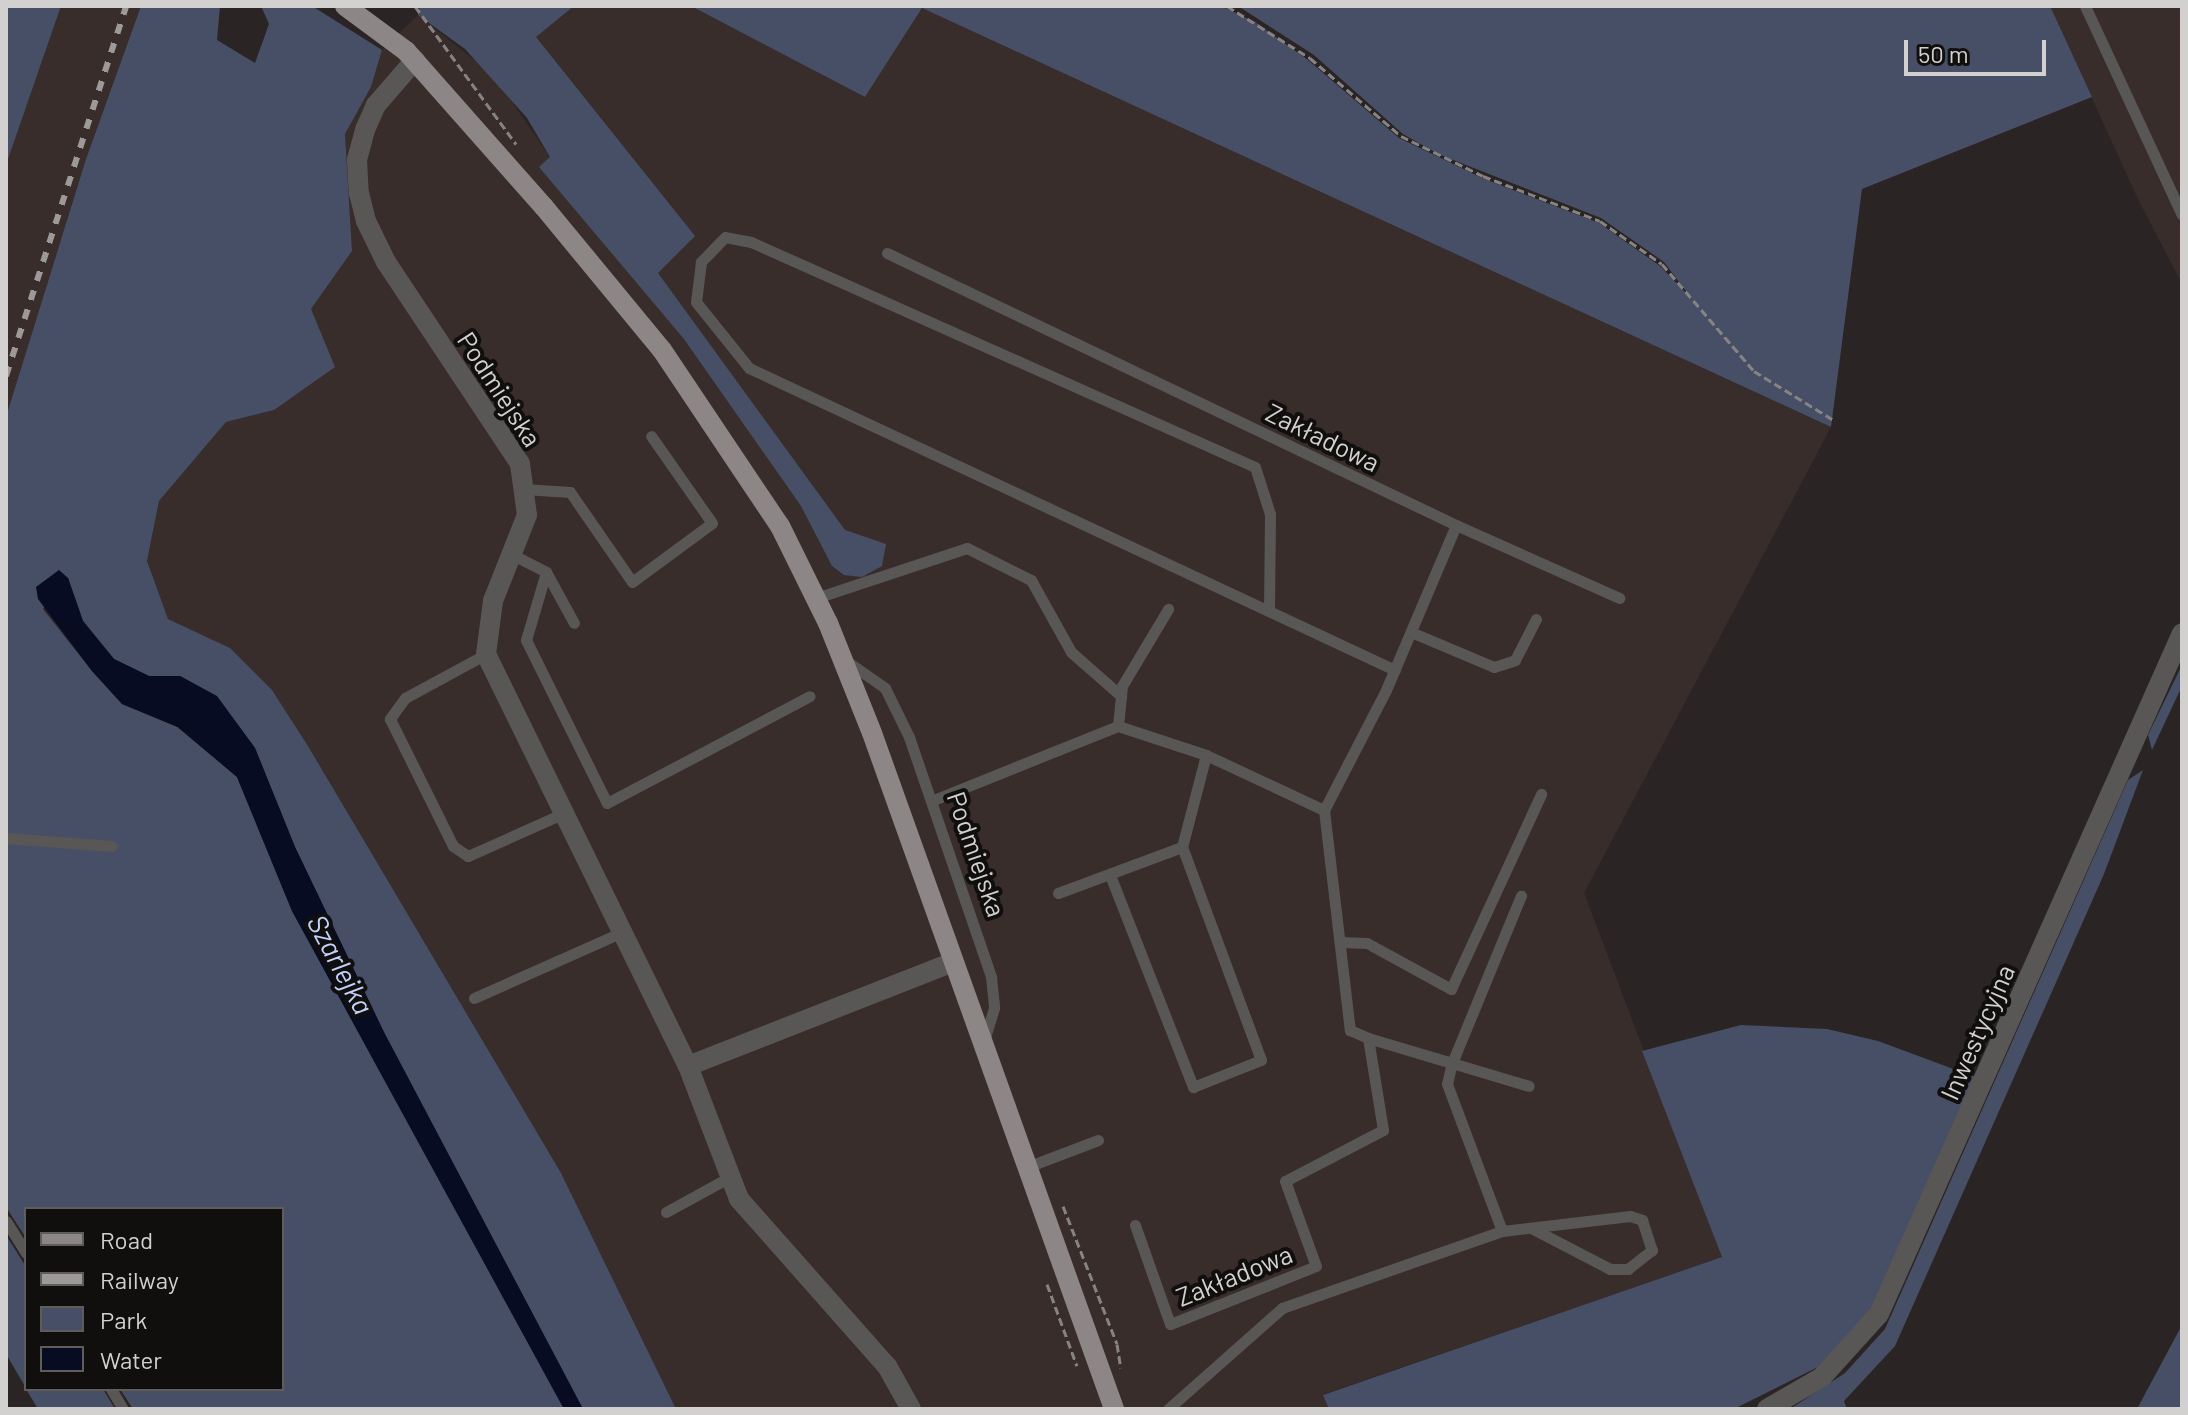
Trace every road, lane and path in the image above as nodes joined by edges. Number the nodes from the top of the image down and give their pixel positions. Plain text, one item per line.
1 (345, 6) edge
2 (415, 6) edge
3 (1227, 6) edge
4 (2085, 6) edge
5 (415, 60) junction
6 (523, 156) dead end
7 (2182, 215) edge
8 (887, 253) dead end
9 (1832, 419) dead end
10 (651, 436) dead end
11 (524, 489) junction
12 (1456, 525) junction
13 (515, 556) junction
14 (546, 572) junction
15 (816, 598) junction
16 (1619, 598) dead end
17 (1168, 609) dead end
18 (1269, 611) junction
19 (1536, 619) dead end
20 (574, 623) dead end
21 (1411, 632) junction
22 (2182, 633) edge
23 (486, 654) junction
24 (843, 659) junction
25 (1395, 670) junction
26 (810, 696) dead end
27 (1121, 696) junction
28 (1118, 726) junction
29 (1206, 755) junction
30 (1541, 794) dead end
31 (931, 801) junction
32 (1324, 810) junction
33 (562, 814) junction
34 (6, 838) edge
35 (112, 846) dead end
36 (1182, 847) junction
37 (1110, 875) junction
38 (1058, 893) dead end
39 (1521, 896) dead end
40 (620, 933) junction
41 (1340, 942) junction
42 (953, 962) junction
43 (474, 998) dead end
44 (1368, 1038) junction
45 (983, 1044) junction
46 (1452, 1063) junction
47 (688, 1066) junction
48 (1529, 1086) dead end
49 (1098, 1140) dead end
50 (1027, 1167) junction
51 (730, 1177) junction
52 (1058, 1198) dead end
53 (666, 1212) dead end
54 (6, 1221) edge
55 (1135, 1225) dead end
56 (1533, 1229) junction
57 (1502, 1231) junction
58 (24, 1250) edge
59 (1124, 1378) dead end
60 (112, 1391) edge
61 (123, 1409) edge
62 (911, 1409) edge
63 (1114, 1409) edge
64 (1168, 1409) edge
65 (1767, 1409) edge

1 - 5 main road
2 - 6 path
3 - 9 path
4 - 7 lane
5 - 11 street, Podmiejska
5 - 15 main road
8 - 12 lane, Zakładowa
10 - 11 lane
11 - 13 street, Podmiejska
12 - 16 lane, Zakładowa
12 - 21 lane
13 - 14 lane
13 - 23 street, Podmiejska
14 - 20 lane
14 - 26 lane
15 - 24 main road
15 - 27 lane
17 - 27 lane
18 - 18 lane
18 - 25 lane
19 - 21 lane
21 - 25 lane
22 - 65 street, Inwestycyjna
23 - 33 street
23 - 33 lane
24 - 31 lane, Podmiejska
24 - 42 main road
25 - 32 lane
27 - 28 lane
28 - 29 lane
28 - 31 lane
29 - 32 lane
29 - 36 lane
30 - 41 lane
31 - 45 lane, Podmiejska
32 - 41 lane, Zakładowa
33 - 40 street
34 - 35 lane
36 - 37 lane
36 - 37 lane
37 - 38 lane
39 - 46 lane
40 - 43 lane
40 - 47 street
41 - 44 lane, Zakładowa
42 - 45 main road
42 - 47 street
44 - 46 lane
44 - 55 lane, Zakładowa
45 - 50 main road
46 - 48 lane
46 - 57 lane
47 - 51 street
49 - 50 lane
50 - 63 main road
51 - 53 lane
51 - 62 street
52 - 59 path
54 - 58 lane
56 - 56 lane
56 - 57 lane
57 - 64 lane
60 - 61 lane

